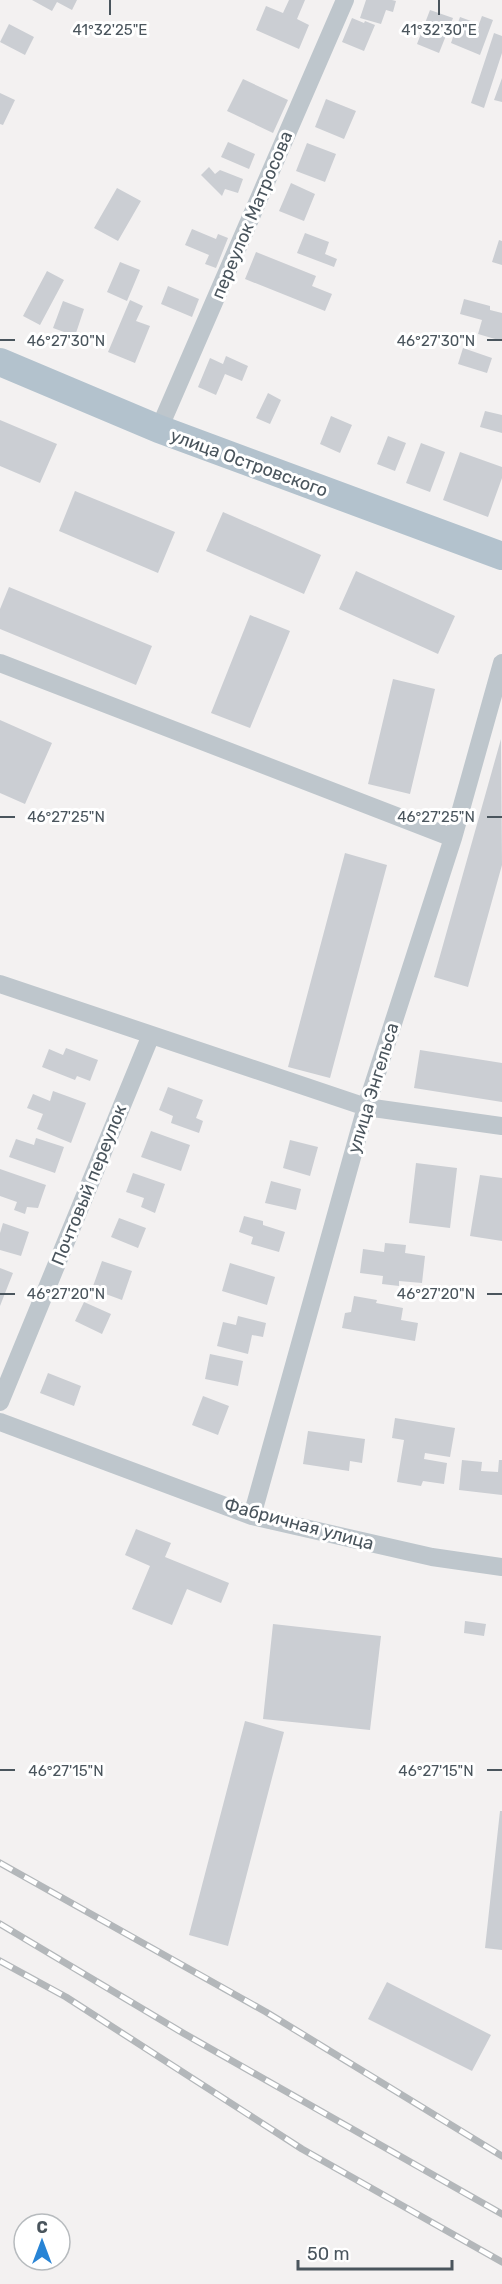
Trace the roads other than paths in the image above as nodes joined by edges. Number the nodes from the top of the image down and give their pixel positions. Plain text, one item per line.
1 (345, 0) edge
2 (0, 362) edge
3 (159, 429) junction
4 (502, 556) edge
5 (0, 663) edge
6 (502, 663) edge
7 (453, 838) junction
8 (0, 984) edge
9 (151, 1035) junction
10 (366, 1107) junction
11 (502, 1126) edge
12 (0, 1402) edge
13 (0, 1422) edge
14 (252, 1516) junction
15 (502, 1567) edge

1 - 3 street, переулок Матросова
2 - 3 main road, улица Островского
3 - 4 main road, улица Островского
5 - 7 street
6 - 7 street, улица Энгельса
7 - 10 street, улица Энгельса
8 - 9 street
9 - 10 street
9 - 12 street, Почтовый переулок
10 - 11 street
10 - 14 street, улица Энгельса
13 - 14 street, Фабричная улица
14 - 15 street, Фабричная улица

